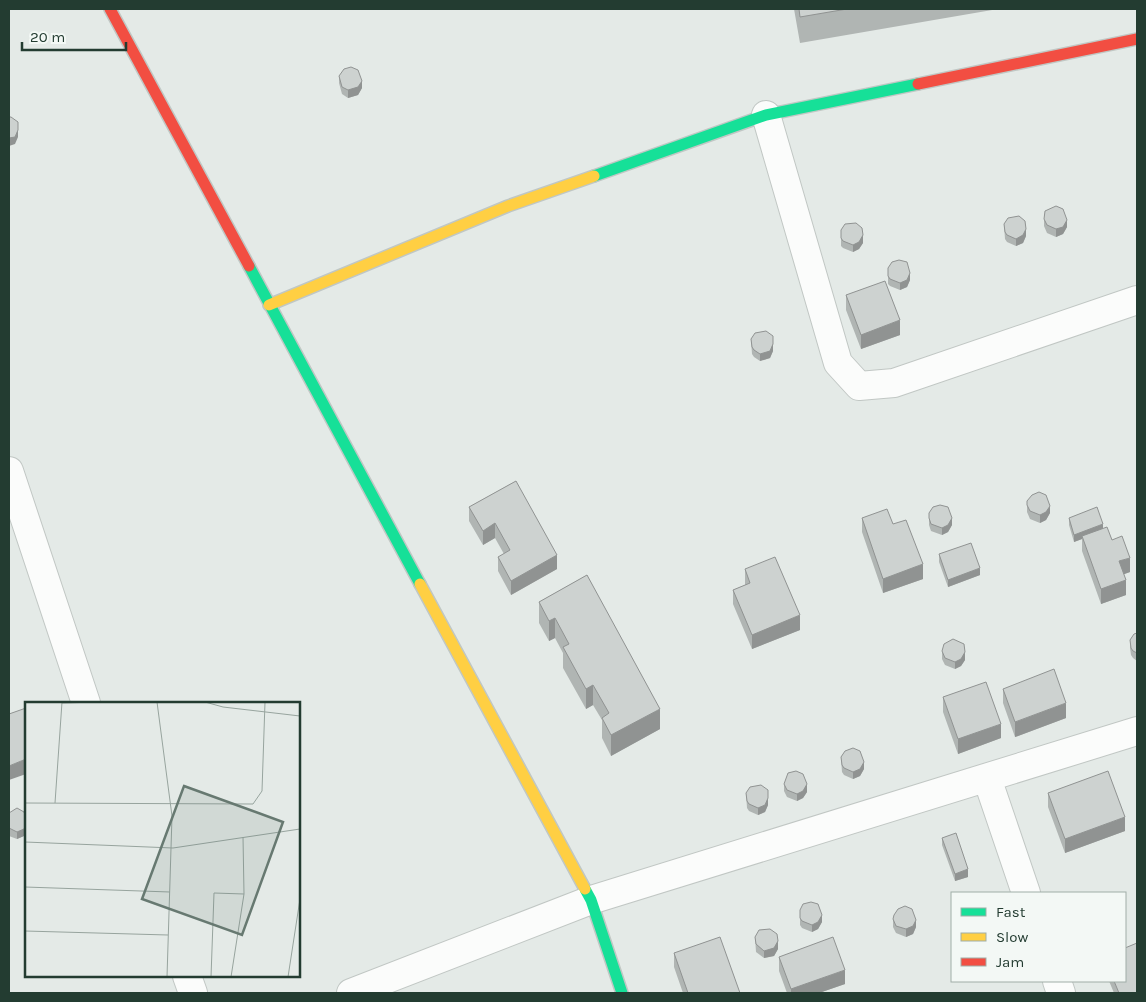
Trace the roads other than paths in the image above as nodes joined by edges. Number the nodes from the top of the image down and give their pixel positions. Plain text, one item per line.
1 (110, 9) edge
2 (1137, 39) edge
3 (766, 115) junction
4 (1137, 300) edge
5 (270, 305) junction
6 (9, 470) edge
7 (86, 702) edge
8 (1137, 731) edge
9 (986, 778) junction
10 (1026, 892) edge
11 (591, 900) junction
12 (186, 977) edge
13 (193, 993) edge
14 (351, 993) edge
15 (622, 993) edge

1 - 5 street
2 - 3 street
3 - 4 street
3 - 5 street
5 - 11 street
6 - 7 street
8 - 9 street
9 - 10 street
9 - 11 street
11 - 14 street
11 - 15 street
12 - 13 street

